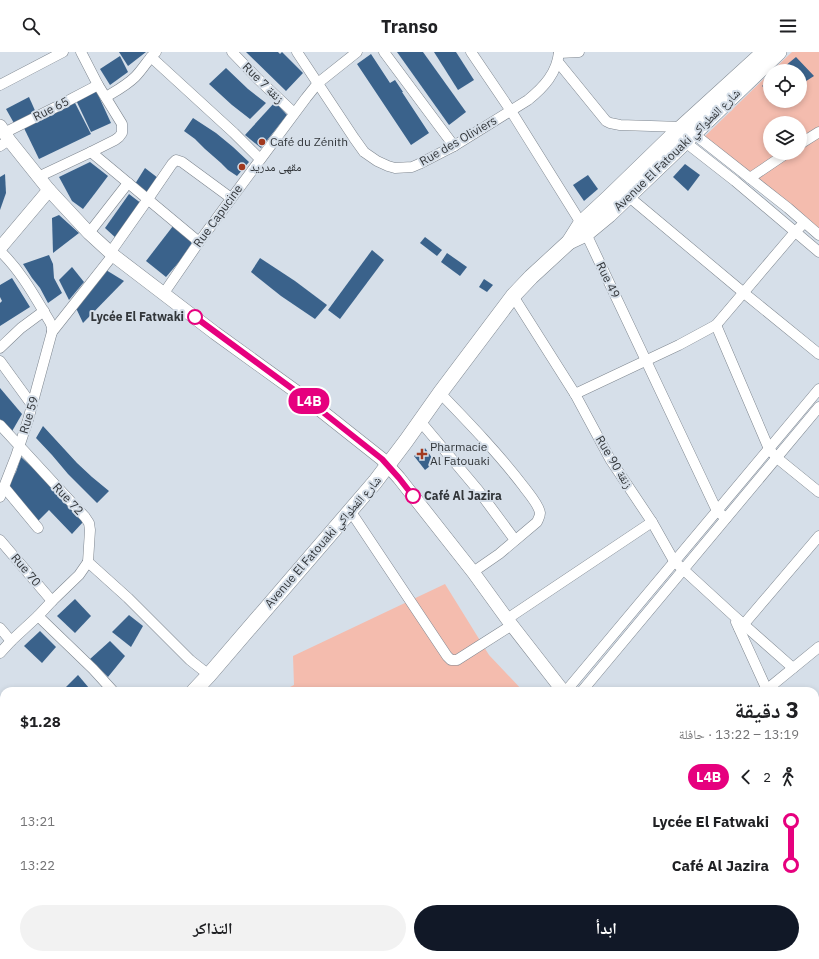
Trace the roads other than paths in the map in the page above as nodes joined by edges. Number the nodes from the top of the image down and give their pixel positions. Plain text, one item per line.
1 (63, 52) edge
2 (81, 52) edge
3 (232, 52) edge
4 (297, 52) edge
5 (356, 52) edge
6 (384, 52) edge
7 (471, 52) edge
8 (579, 52) edge
9 (764, 52) edge
10 (779, 52) edge
11 (153, 54) edge
12 (559, 55) edge
13 (318, 83) junction
14 (0, 84) edge
15 (98, 85) junction
16 (106, 97) junction
17 (511, 111) junction
18 (294, 113) junction
19 (819, 132) edge
20 (681, 133) junction
21 (3, 136) edge
22 (807, 140) edge
23 (454, 146) junction
24 (91, 152) junction
25 (260, 159) junction
26 (777, 160) edge
27 (38, 177) junction
28 (750, 178) junction
29 (128, 183) junction
30 (49, 190) junction
31 (628, 196) junction
32 (231, 198) junction
33 (148, 199) junction
34 (804, 223) junction
35 (583, 229) junction
36 (795, 232) junction
37 (89, 233) junction
38 (819, 235) edge
39 (199, 242) junction
40 (0, 248) edge
41 (0, 251) edge
42 (819, 252) edge
43 (112, 254) junction
44 (164, 293) junction
45 (744, 293) junction
46 (513, 296) junction
47 (44, 311) junction
48 (716, 325) junction
49 (52, 332) junction
50 (0, 348) edge
51 (819, 354) edge
52 (646, 360) junction
53 (0, 361) edge
54 (819, 389) edge
55 (440, 393) junction
56 (575, 394) junction
57 (32, 406) junction
58 (819, 407) edge
59 (420, 421) junction
60 (0, 425) edge
61 (20, 446) junction
62 (769, 449) junction
63 (777, 458) junction
64 (388, 466) junction
65 (4, 487) junction
66 (819, 492) edge
67 (0, 497) edge
68 (717, 511) junction
69 (351, 512) junction
70 (726, 518) junction
71 (652, 522) junction
72 (38, 528) dead end
73 (0, 540) edge
74 (515, 540) junction
75 (818, 541) edge
76 (88, 562) junction
77 (674, 562) junction
78 (683, 570) junction
79 (473, 572) junction
80 (52, 601) junction
81 (38, 616) junction
82 (510, 622) junction
83 (742, 627) junction
84 (0, 628) edge
85 (11, 641) junction
86 (819, 647) edge
87 (0, 653) edge
88 (793, 668) junction
89 (209, 675) junction
90 (109, 687) edge
91 (198, 687) edge
92 (562, 687) edge
93 (568, 687) edge
94 (585, 687) edge
95 (765, 687) edge
96 (770, 687) edge

1 - 14 street
2 - 15 street
3 - 18 street, Rue 7 زنقة
4 - 13 street, Rue des Oliviers
5 - 13 street
6 - 23 street
7 - 17 street, Rue 49
8 - 12 street
9 - 10 street
9 - 20 main road, Avenue El Fatouaki شارع الفطواكي
10 - 20 main road, Avenue El Fatouaki شارع الفطواكي
11 - 16 street
11 - 25 street
12 - 17 street, Rue des Oliviers
12 - 20 street
13 - 18 street, Rue Capucine
13 - 23 street, Rue des Oliviers
15 - 16 street
15 - 21 street, Rue 65
16 - 24 street
17 - 23 street, Rue des Oliviers
17 - 35 street, Rue 49
18 - 25 street, Rue Capucine
19 - 22 street
20 - 28 street
20 - 31 main road, Avenue El Fatouaki شارع الفطواكي
20 - 35 main road, Avenue El Fatouaki شارع الفطواكي
20 - 36 street
21 - 27 street
24 - 27 street
24 - 29 street
25 - 32 street, Rue Capucine
26 - 28 street
27 - 30 street
28 - 34 street
29 - 33 street
29 - 37 street
30 - 37 street
30 - 40 street
31 - 35 main road, Avenue El Fatouaki شارع الفطواكي
31 - 45 street
32 - 33 street
32 - 39 street, Rue Capucine
33 - 39 street
33 - 43 street
34 - 36 street
34 - 38 street
35 - 46 main road, Avenue El Fatouaki شارع الفطواكي
35 - 52 street, Rue 49
36 - 42 street
36 - 45 street
37 - 43 street
39 - 44 street, Rue Capucine
41 - 47 street
43 - 44 street
43 - 49 street
44 - 64 street
45 - 48 street
45 - 51 street
46 - 55 main road, Avenue El Fatouaki شارع الفطواكي
46 - 56 street, Rue 90 زنقة
47 - 49 street
47 - 50 street
48 - 52 street
48 - 62 street
49 - 57 street, Rue 59
52 - 56 street
52 - 68 street, Rue 49
53 - 57 street
54 - 62 street
55 - 59 main road, Avenue El Fatouaki شارع الفطواكي
55 - 74 street
56 - 71 street, Rue 90 زنقة
57 - 61 street, Rue 59
58 - 63 street
59 - 64 main road, Avenue El Fatouaki شارع الفطواكي
59 - 74 street
60 - 61 street, Rue 72
61 - 65 street, Rue 59
61 - 76 street, Rue 72
62 - 63 street
62 - 68 street
63 - 66 street
63 - 70 street
64 - 69 main road, Avenue El Fatouaki شارع الفطواكي
64 - 79 street
65 - 67 street, Rue 59
65 - 72 street
68 - 70 street, Rue 49
68 - 77 street
69 - 82 street
69 - 89 main road, Avenue El Fatouaki شارع الفطواكي
70 - 78 street
71 - 77 street, Rue 90 زنقة
71 - 82 street
73 - 80 street, Rue 70
74 - 79 street
75 - 83 street
76 - 80 street
76 - 89 street
77 - 78 street, Rue 90 زنقة
77 - 93 street
78 - 83 street, Rue 90 زنقة
78 - 94 street
79 - 82 street
80 - 81 street
81 - 85 street
81 - 90 street
82 - 92 street
83 - 88 street
83 - 95 street
84 - 85 street
85 - 87 street
86 - 88 street
88 - 96 street
89 - 91 main road, Avenue El Fatouaki شارع الفطواكي

